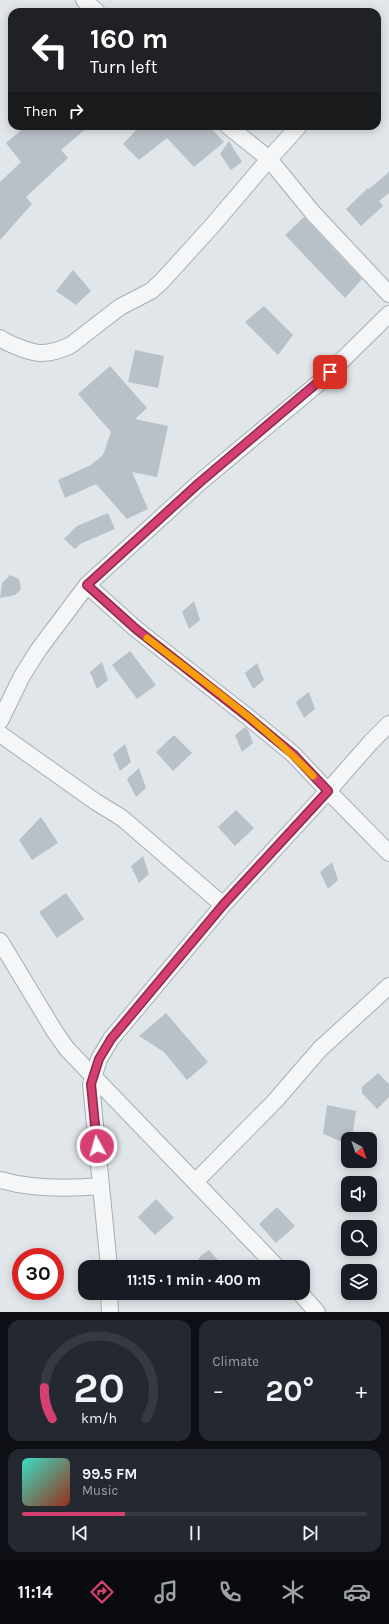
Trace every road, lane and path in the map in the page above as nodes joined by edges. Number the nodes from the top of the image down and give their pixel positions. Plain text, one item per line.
1 (84, 0) edge
2 (93, 8) edge
3 (233, 130) edge
4 (295, 130) edge
5 (269, 159) junction
6 (389, 294) edge
7 (389, 314) edge
8 (0, 338) edge
9 (87, 585) junction
10 (0, 722) edge
11 (389, 724) edge
12 (0, 734) edge
13 (328, 791) junction
14 (389, 853) edge
15 (223, 905) junction
16 (0, 941) edge
17 (389, 986) edge
18 (93, 1076) junction
19 (0, 1180) edge
20 (196, 1181) junction
21 (101, 1186) junction
22 (108, 1260) edge
23 (270, 1260) edge
24 (110, 1300) edge
25 (306, 1300) edge
26 (110, 1312) edge
27 (317, 1312) edge

1 - 2 street
3 - 5 street
4 - 5 street
5 - 6 street
5 - 8 street
7 - 9 street
9 - 10 street
9 - 13 street
11 - 13 street
12 - 15 street
13 - 14 street
13 - 15 street
15 - 18 street
16 - 18 street
17 - 20 street
18 - 20 street
18 - 21 street
19 - 21 street
20 - 23 street
21 - 22 street
24 - 26 street
25 - 27 street

